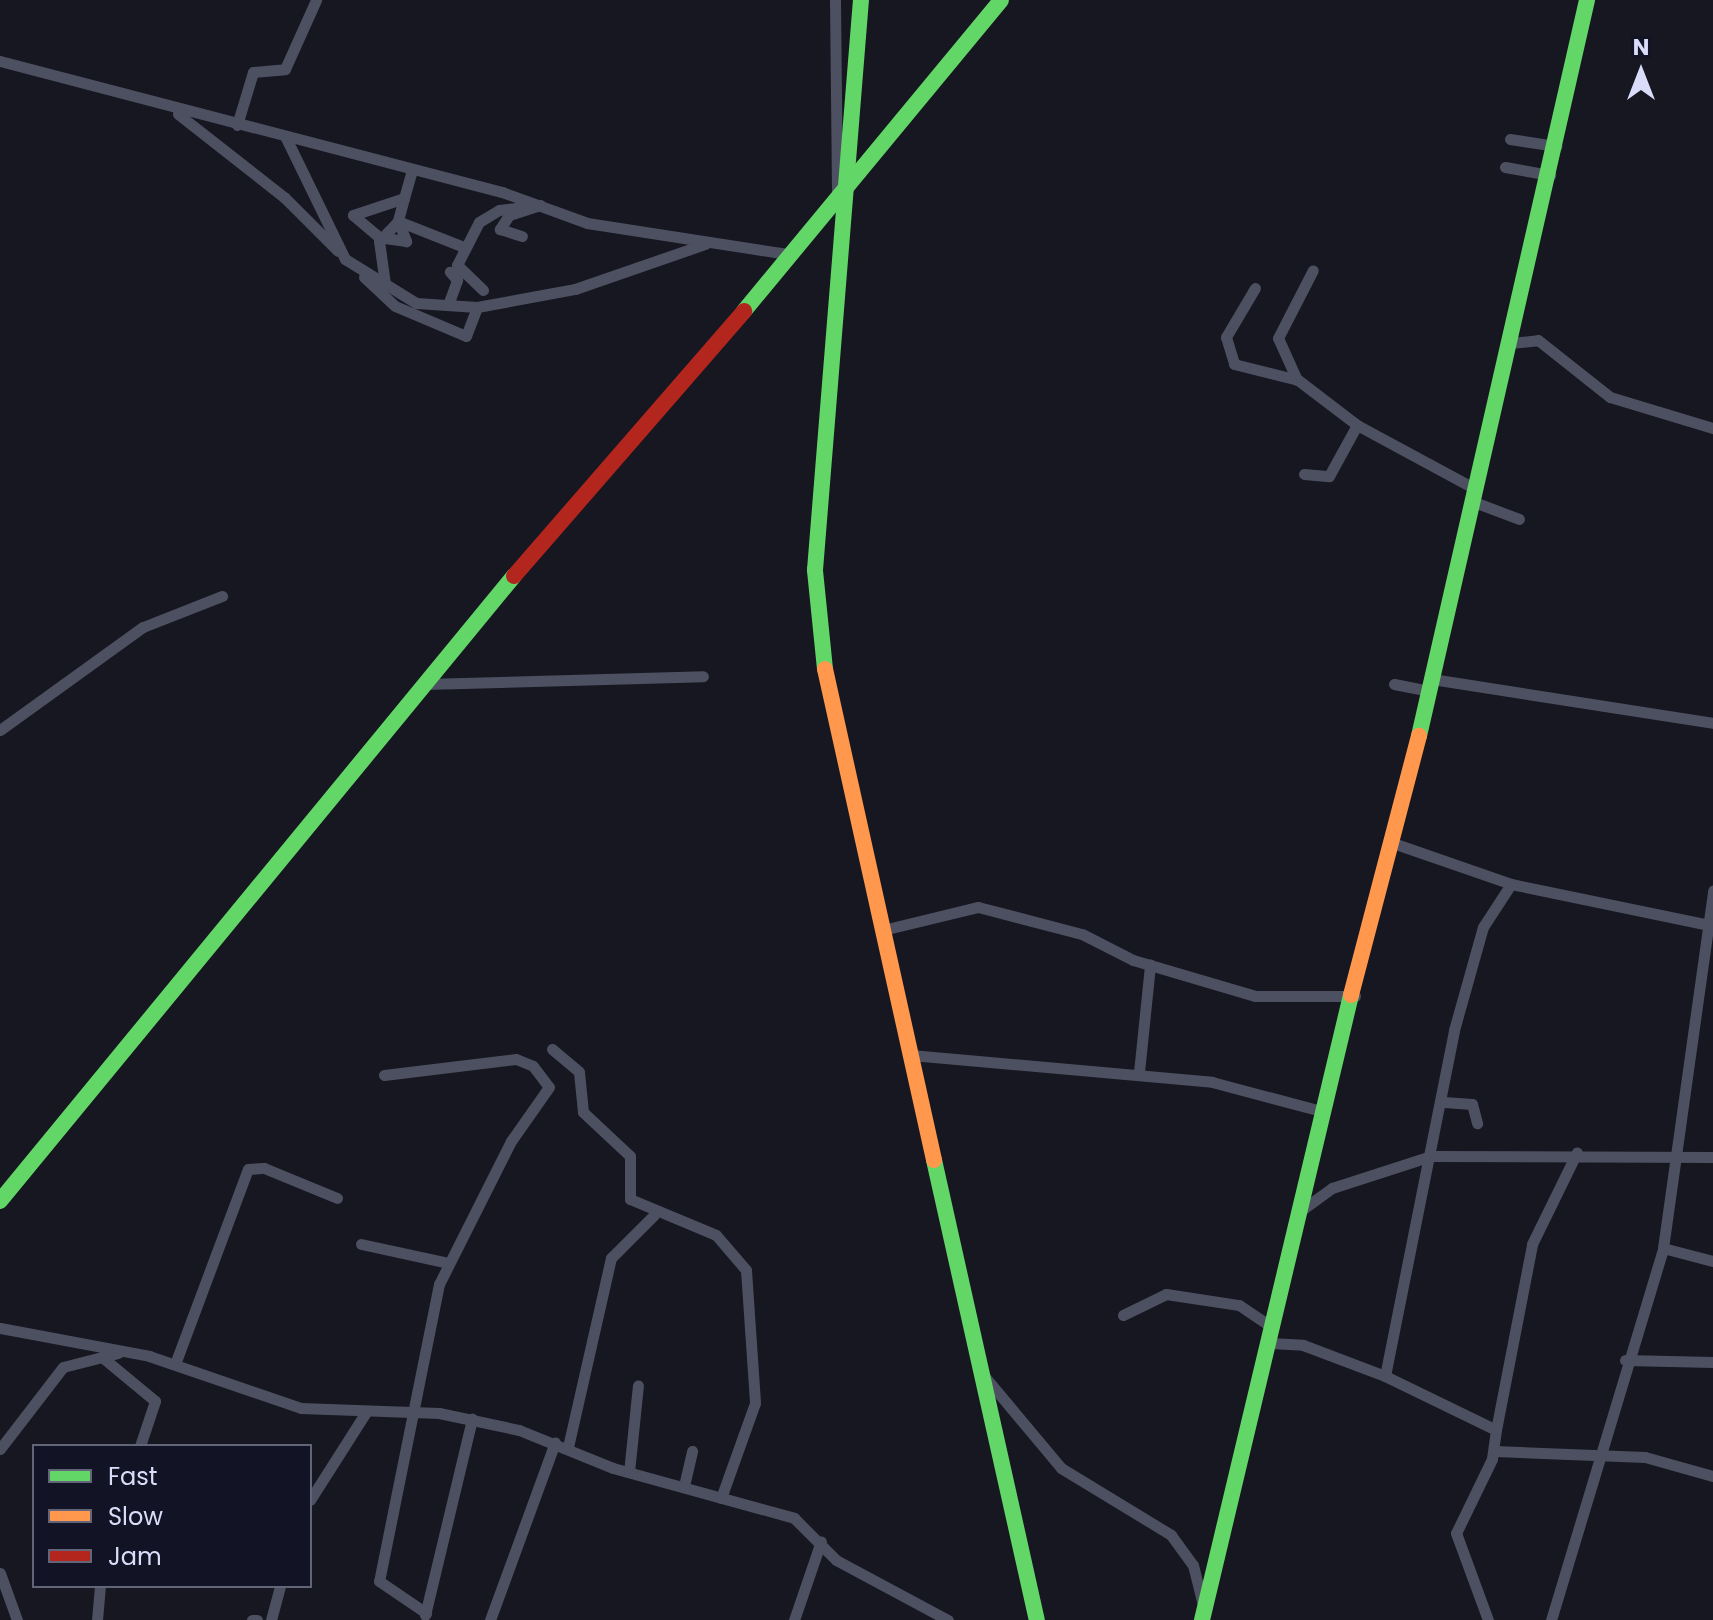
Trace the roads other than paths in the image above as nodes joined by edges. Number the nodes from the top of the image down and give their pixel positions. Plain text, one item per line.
1 (316, 0) edge
2 (835, 0) edge
3 (861, 0) edge
4 (1001, 0) edge
5 (1587, 0) edge
6 (0, 61) edge
7 (160, 104) junction
8 (237, 125) junction
9 (286, 138) junction
10 (1510, 139) dead end
11 (1556, 146) junction
12 (1505, 167) dead end
13 (411, 173) junction
14 (1550, 175) junction
15 (852, 179) junction
16 (837, 197) junction
17 (404, 198) junction
18 (540, 205) junction
19 (398, 221) junction
20 (522, 236) dead end
21 (382, 237) junction
22 (709, 243) junction
23 (464, 247) junction
24 (788, 254) junction
25 (345, 259) junction
26 (1313, 270) dead end
27 (450, 272) dead end
28 (385, 284) junction
29 (1255, 288) dead end
30 (483, 290) dead end
31 (416, 303) junction
32 (448, 305) junction
33 (477, 307) junction
34 (466, 336) junction
35 (1511, 343) junction
36 (1298, 380) junction
37 (1357, 425) junction
38 (1713, 428) edge
39 (1304, 474) dead end
40 (1476, 496) junction
41 (1519, 519) dead end
42 (222, 596) dead end
43 (703, 676) dead end
44 (425, 684) junction
45 (1394, 684) dead end
46 (1431, 685) junction
47 (1713, 723) edge
48 (0, 730) edge
49 (1390, 842) junction
50 (1511, 884) junction
51 (1713, 890) edge
52 (1709, 925) edge
53 (883, 930) junction
54 (1150, 965) junction
55 (1355, 996) junction
56 (552, 1049) dead end
57 (911, 1055) junction
58 (1139, 1072) junction
59 (384, 1075) dead end
60 (1444, 1102) junction
61 (1321, 1111) junction
62 (1477, 1123) dead end
63 (1577, 1152) junction
64 (1678, 1154) junction
65 (1431, 1156) junction
66 (1713, 1157) edge
67 (337, 1198) dead end
68 (0, 1201) edge
69 (1303, 1209) junction
70 (654, 1215) junction
71 (361, 1244) dead end
72 (1663, 1248) junction
73 (1713, 1261) edge
74 (448, 1263) junction
75 (1123, 1315) dead end
76 (0, 1328) edge
77 (1272, 1336) junction
78 (123, 1351) junction
79 (102, 1357) junction
80 (1625, 1360) junction
81 (1713, 1362) edge
82 (175, 1364) junction
83 (982, 1373) junction
84 (1385, 1376) junction
85 (638, 1385) dead end
86 (416, 1411) junction
87 (366, 1412) junction
88 (472, 1419) junction
89 (1496, 1430) junction
90 (555, 1442) junction
91 (141, 1444) edge
92 (568, 1447) junction
93 (0, 1449) edge
94 (692, 1451) dead end
95 (1495, 1451) junction
96 (1605, 1453) junction
97 (629, 1472) junction
98 (1713, 1476) edge
99 (684, 1486) junction
100 (312, 1497) edge
101 (721, 1498) junction
102 (821, 1541) junction
103 (0, 1573) edge
104 (100, 1588) edge
105 (276, 1588) edge
106 (1203, 1615) edge
107 (425, 1617) edge
108 (17, 1620) edge
109 (97, 1620) edge
110 (271, 1620) edge
111 (490, 1620) edge
112 (794, 1620) edge
113 (948, 1620) edge
114 (1037, 1620) edge
115 (1488, 1620) edge
116 (1551, 1620) edge

1 - 8 street
2 - 16 street
3 - 15 street
4 - 15 street
5 - 11 street
6 - 7 street
7 - 8 street
7 - 25 street
8 - 9 street
9 - 13 street
9 - 25 street
10 - 11 street
11 - 14 street
12 - 14 street
13 - 17 street
13 - 18 street
14 - 35 street
15 - 16 street
15 - 53 street
16 - 24 street
17 - 19 street
17 - 21 street
18 - 20 street
18 - 22 street
18 - 23 street
19 - 21 street
19 - 21 street
19 - 23 street
21 - 28 street
22 - 24 street
22 - 33 street
23 - 30 street
24 - 44 street
25 - 28 street
25 - 34 street
26 - 36 street
27 - 32 street
28 - 31 street
29 - 36 street
31 - 32 street
31 - 34 street
32 - 33 street
33 - 34 street
35 - 38 street
35 - 40 street
36 - 37 street
37 - 39 street
37 - 40 street
40 - 41 street
40 - 46 street
42 - 48 street
43 - 44 street
44 - 68 street
45 - 46 street
46 - 47 street
46 - 49 street
49 - 50 street
49 - 55 street
50 - 52 street
50 - 60 street
51 - 52 street
52 - 64 street
53 - 54 street
53 - 57 street
54 - 55 street
54 - 58 street
55 - 61 street
56 - 70 street
57 - 58 street
57 - 83 street
58 - 61 street
59 - 74 street
60 - 62 street
60 - 65 street
61 - 69 street
63 - 64 street
63 - 65 street
63 - 89 street
64 - 66 street
64 - 72 street
65 - 69 street
65 - 84 street
67 - 82 street
69 - 77 street
70 - 92 street
70 - 101 street
71 - 74 street
72 - 73 street
72 - 80 street
74 - 86 street
75 - 77 street
76 - 78 street
77 - 84 street
77 - 106 street
78 - 79 street
78 - 82 street
79 - 91 street
79 - 93 street
80 - 81 street
80 - 96 street
82 - 87 street
83 - 106 street
83 - 114 street
84 - 89 street
85 - 97 street
86 - 87 street
86 - 88 street
86 - 107 street
87 - 100 street
88 - 90 street
88 - 107 street
89 - 95 street
90 - 92 street
90 - 111 street
92 - 97 street
94 - 99 street
95 - 96 street
95 - 115 street
96 - 98 street
96 - 116 street
97 - 99 street
99 - 101 street
101 - 102 street
102 - 112 street
102 - 113 street
103 - 108 street
104 - 109 street
105 - 110 street

